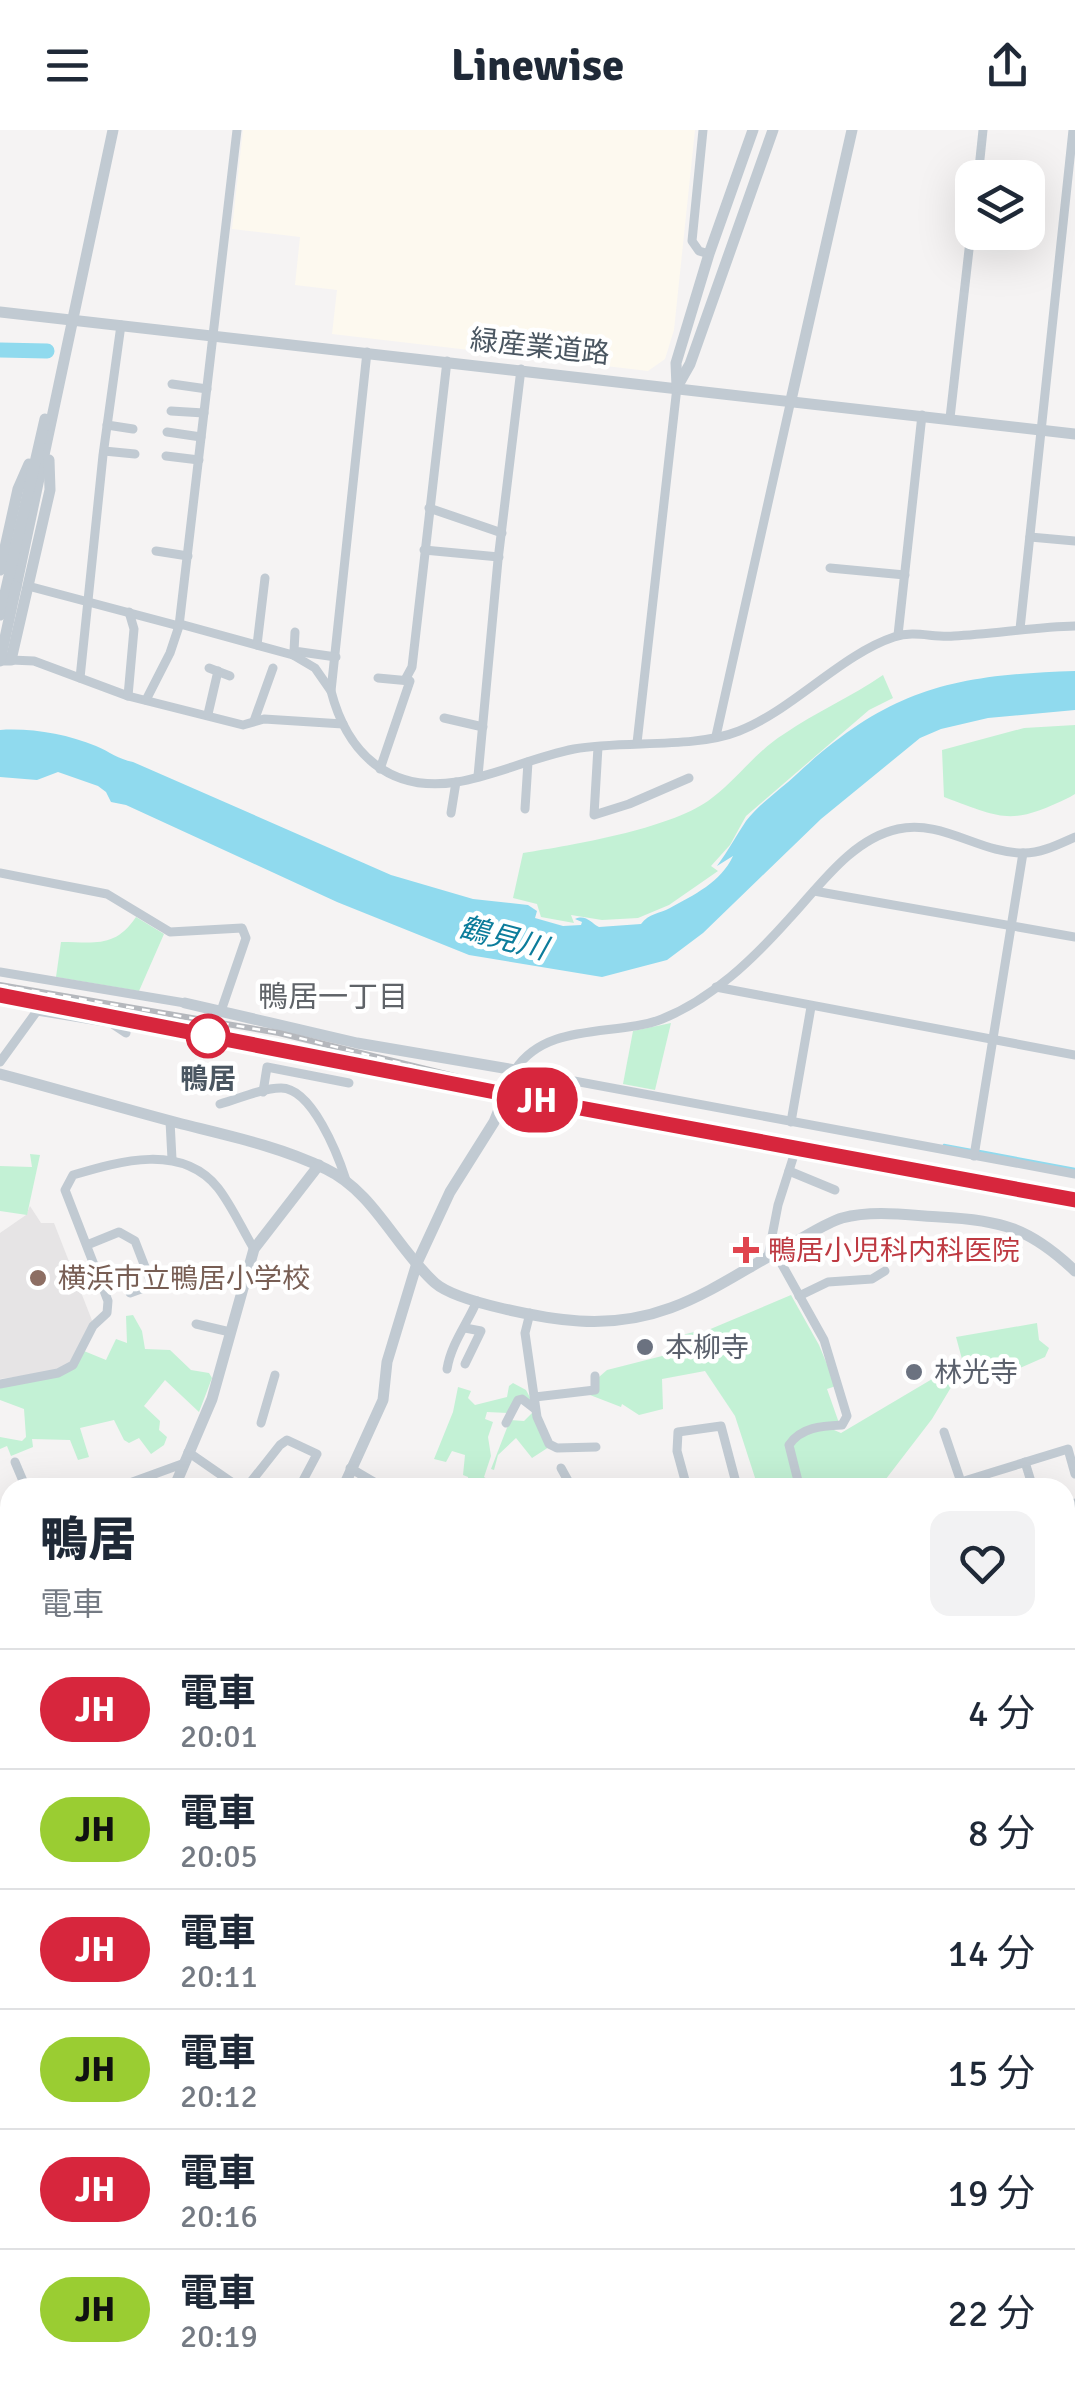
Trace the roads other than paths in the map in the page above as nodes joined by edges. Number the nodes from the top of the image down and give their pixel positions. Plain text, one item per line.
1 (113, 130) edge
2 (237, 130) edge
3 (704, 130) edge
4 (753, 130) edge
5 (773, 130) edge
6 (852, 130) edge
7 (983, 130) edge
8 (1074, 130) edge
9 (980, 160) edge
10 (969, 250) edge
11 (709, 254) junction
12 (0, 312) edge
13 (72, 320) junction
14 (121, 325) junction
15 (216, 336) junction
16 (366, 352) junction
17 (447, 361) junction
18 (521, 370) junction
19 (172, 384) dead end
20 (678, 387) junction
21 (208, 388) junction
22 (791, 400) junction
23 (170, 410) dead end
24 (204, 413) junction
25 (922, 415) junction
26 (950, 418) junction
27 (107, 425) junction
28 (132, 429) dead end
29 (1041, 430) junction
30 (167, 432) dead end
31 (1075, 434) edge
32 (201, 437) junction
33 (44, 440) junction
34 (104, 451) junction
35 (134, 454) dead end
36 (166, 456) dead end
37 (198, 460) junction
38 (429, 508) junction
39 (502, 533) junction
40 (1030, 537) junction
41 (1075, 541) edge
42 (424, 550) junction
43 (156, 551) dead end
44 (188, 556) junction
45 (499, 557) junction
46 (830, 568) dead end
47 (0, 570) edge
48 (905, 575) junction
49 (265, 578) dead end
50 (17, 586) junction
51 (88, 602) junction
52 (129, 612) junction
53 (0, 615) edge
54 (179, 625) junction
55 (1075, 626) edge
56 (1020, 629) junction
57 (294, 632) dead end
58 (898, 636) junction
59 (257, 645) junction
60 (293, 653) junction
61 (336, 657) junction
62 (4, 660) edge
63 (272, 668) dead end
64 (230, 676) dead end
65 (80, 678) junction
66 (378, 678) dead end
67 (405, 680) junction
68 (331, 691) junction
69 (128, 696) junction
70 (146, 700) junction
71 (208, 714) junction
72 (444, 718) dead end
73 (254, 721) junction
74 (343, 724) junction
75 (483, 727) junction
76 (716, 736) junction
77 (636, 742) junction
78 (598, 747) junction
79 (528, 762) junction
80 (380, 769) junction
81 (478, 776) junction
82 (689, 778) dead end
83 (456, 782) junction
84 (525, 808) dead end
85 (451, 813) dead end
86 (1075, 837) edge
87 (1023, 853) junction
88 (0, 873) edge
89 (814, 891) junction
90 (1012, 926) junction
91 (1075, 937) edge
92 (0, 972) edge
93 (716, 987) junction
94 (185, 1004) joint
95 (812, 1007) junction
96 (221, 1011) junction
97 (126, 1033) dead end
98 (994, 1040) junction
99 (1075, 1054) edge
100 (0, 1062) edge
101 (515, 1070) junction
102 (0, 1074) edge
103 (348, 1083) dead end
104 (263, 1092) junction
105 (220, 1104) dead end
106 (791, 1119) junction
107 (170, 1121) junction
108 (333, 1146) junction
109 (974, 1152) junction
110 (794, 1155) dead end
111 (172, 1158) junction
112 (319, 1165) junction
113 (789, 1171) junction
114 (1075, 1174) edge
115 (346, 1180) junction
116 (835, 1190) dead end
117 (87, 1245) junction
118 (254, 1249) junction
119 (772, 1254) junction
120 (417, 1263) junction
121 (886, 1271) dead end
122 (1075, 1271) edge
123 (130, 1293) dead end
124 (799, 1296) junction
125 (477, 1301) junction
126 (530, 1313) junction
127 (196, 1324) dead end
128 (465, 1328) junction
129 (230, 1332) junction
130 (465, 1364) dead end
131 (447, 1369) dead end
132 (275, 1375) dead end
133 (595, 1376) dead end
134 (0, 1384) edge
135 (534, 1397) junction
136 (536, 1409) junction
137 (261, 1423) dead end
138 (506, 1423) dead end
139 (944, 1432) dead end
140 (596, 1446) dead end
141 (188, 1452) junction
142 (15, 1462) dead end
143 (1026, 1462) junction
144 (182, 1464) junction
145 (350, 1468) junction
146 (561, 1468) dead end
147 (1075, 1474) edge
148 (982, 1476) joint
149 (22, 1478) edge
150 (144, 1478) edge
151 (177, 1478) edge
152 (228, 1478) edge
153 (252, 1478) edge
154 (304, 1478) edge
155 (347, 1478) edge
156 (367, 1478) edge
157 (566, 1478) edge
158 (684, 1478) edge
159 (734, 1478) edge
160 (797, 1478) edge
161 (960, 1478) edge
162 (975, 1478) edge
163 (1030, 1478) edge

1 - 13 street
2 - 15 street
3 - 11 street
4 - 11 street
5 - 20 street
6 - 22 street
7 - 9 street
8 - 29 street
10 - 26 street
11 - 20 street
12 - 13 street, 緑産業道路
13 - 14 street, 緑産業道路
13 - 33 street
14 - 15 street, 緑産業道路
14 - 27 street
15 - 16 street, 緑産業道路
15 - 21 street
16 - 17 street, 緑産業道路
16 - 61 street
17 - 18 street, 緑産業道路
17 - 38 street
18 - 20 street, 緑産業道路
18 - 39 street
19 - 21 street
20 - 22 street, 緑産業道路
20 - 77 street
21 - 24 street
22 - 25 street, 緑産業道路
22 - 76 street
23 - 24 street
24 - 32 street
25 - 26 street, 緑産業道路
25 - 48 street
26 - 29 street, 緑産業道路
27 - 28 street
27 - 34 street
29 - 31 street, 緑産業道路
29 - 40 street
30 - 32 street
32 - 37 street
33 - 47 street
33 - 50 street
34 - 35 street
34 - 51 street
36 - 37 street
37 - 44 street
38 - 39 street
38 - 42 street
39 - 45 street
40 - 41 street
40 - 56 street
42 - 45 street
42 - 67 street
43 - 44 street
44 - 54 street
45 - 75 street
46 - 48 street
48 - 58 street
49 - 59 street
50 - 51 street
50 - 53 street
50 - 62 street, bridge
51 - 52 street
51 - 65 street
52 - 54 street
52 - 69 street
54 - 59 street
54 - 70 street
55 - 56 street
56 - 58 street
57 - 60 street
58 - 76 street
59 - 60 street
60 - 61 street
60 - 68 street
61 - 68 street
62 - 65 street
63 - 73 street
64 - 71 street
65 - 69 street
66 - 67 street
67 - 80 street
68 - 74 street
69 - 70 street
70 - 71 street
71 - 73 street
72 - 75 street
73 - 74 street
74 - 80 street
75 - 81 street
76 - 77 street
77 - 78 street
78 - 79 street
78 - 82 street
79 - 81 street
79 - 84 street
80 - 83 street
81 - 83 street
83 - 85 street
86 - 87 street
87 - 89 street
87 - 90 street
88 - 96 street
89 - 90 street
89 - 93 street
90 - 91 street
90 - 98 street
92 - 94 street
93 - 95 street
93 - 101 street
94 - 96 street
95 - 98 street
95 - 106 street
96 - 101 street
97 - 100 street
98 - 99 street
98 - 109 street
101 - 106 street
101 - 120 street
102 - 107 street
103 - 104 street
104 - 105 street
104 - 108 street
106 - 109 street
107 - 111 street
107 - 112 street
108 - 112 street
108 - 115 street
109 - 114 street
110 - 113 street
111 - 117 street
111 - 118 street
112 - 115 street
112 - 118 street
113 - 116 street
113 - 119 street
115 - 120 street
117 - 123 street
117 - 134 street
118 - 129 street
119 - 122 street
119 - 124 street
119 - 126 street
120 - 125 street
120 - 145 street
121 - 124 street
124 - 160 street
125 - 126 street
125 - 128 street
126 - 135 street
127 - 129 street
128 - 130 street
128 - 131 street
129 - 141 street
132 - 137 street
133 - 135 street
135 - 136 street
136 - 138 street
136 - 140 street
139 - 161 street
141 - 144 street
141 - 152 street
142 - 149 street
143 - 147 street
143 - 148 street
143 - 163 street
144 - 150 street
144 - 151 street
145 - 155 street
145 - 156 street
146 - 157 street
148 - 162 street
153 - 154 street
158 - 159 street

